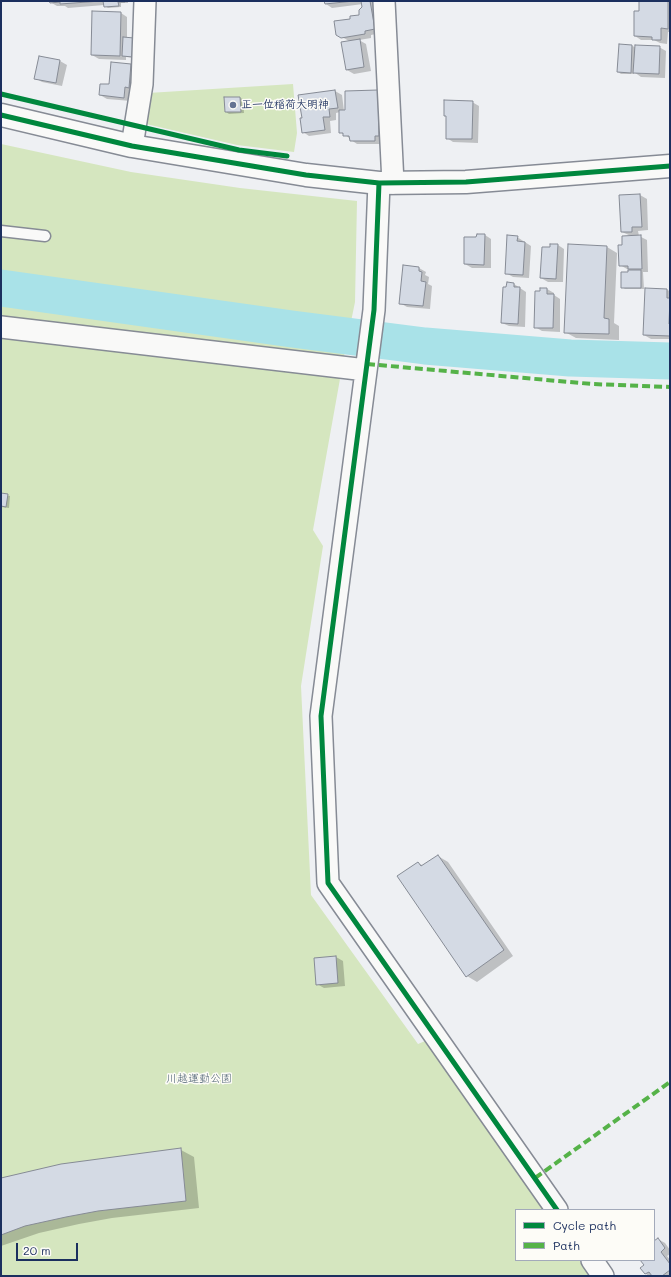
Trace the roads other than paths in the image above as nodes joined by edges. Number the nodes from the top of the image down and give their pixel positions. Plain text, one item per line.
1 (145, 1) edge
2 (384, 1) edge
3 (1, 115) edge
4 (132, 146) junction
5 (670, 166) edge
6 (386, 183) junction
7 (1, 231) edge
8 (45, 236) dead end
9 (1, 327) edge
10 (367, 364) junction
11 (556, 1209) edge
12 (593, 1261) edge
13 (603, 1276) edge

1 - 4 street
2 - 6 street
3 - 4 street
4 - 6 street
5 - 6 street
6 - 10 street
7 - 8 lane
9 - 10 street
10 - 11 street
12 - 13 street

